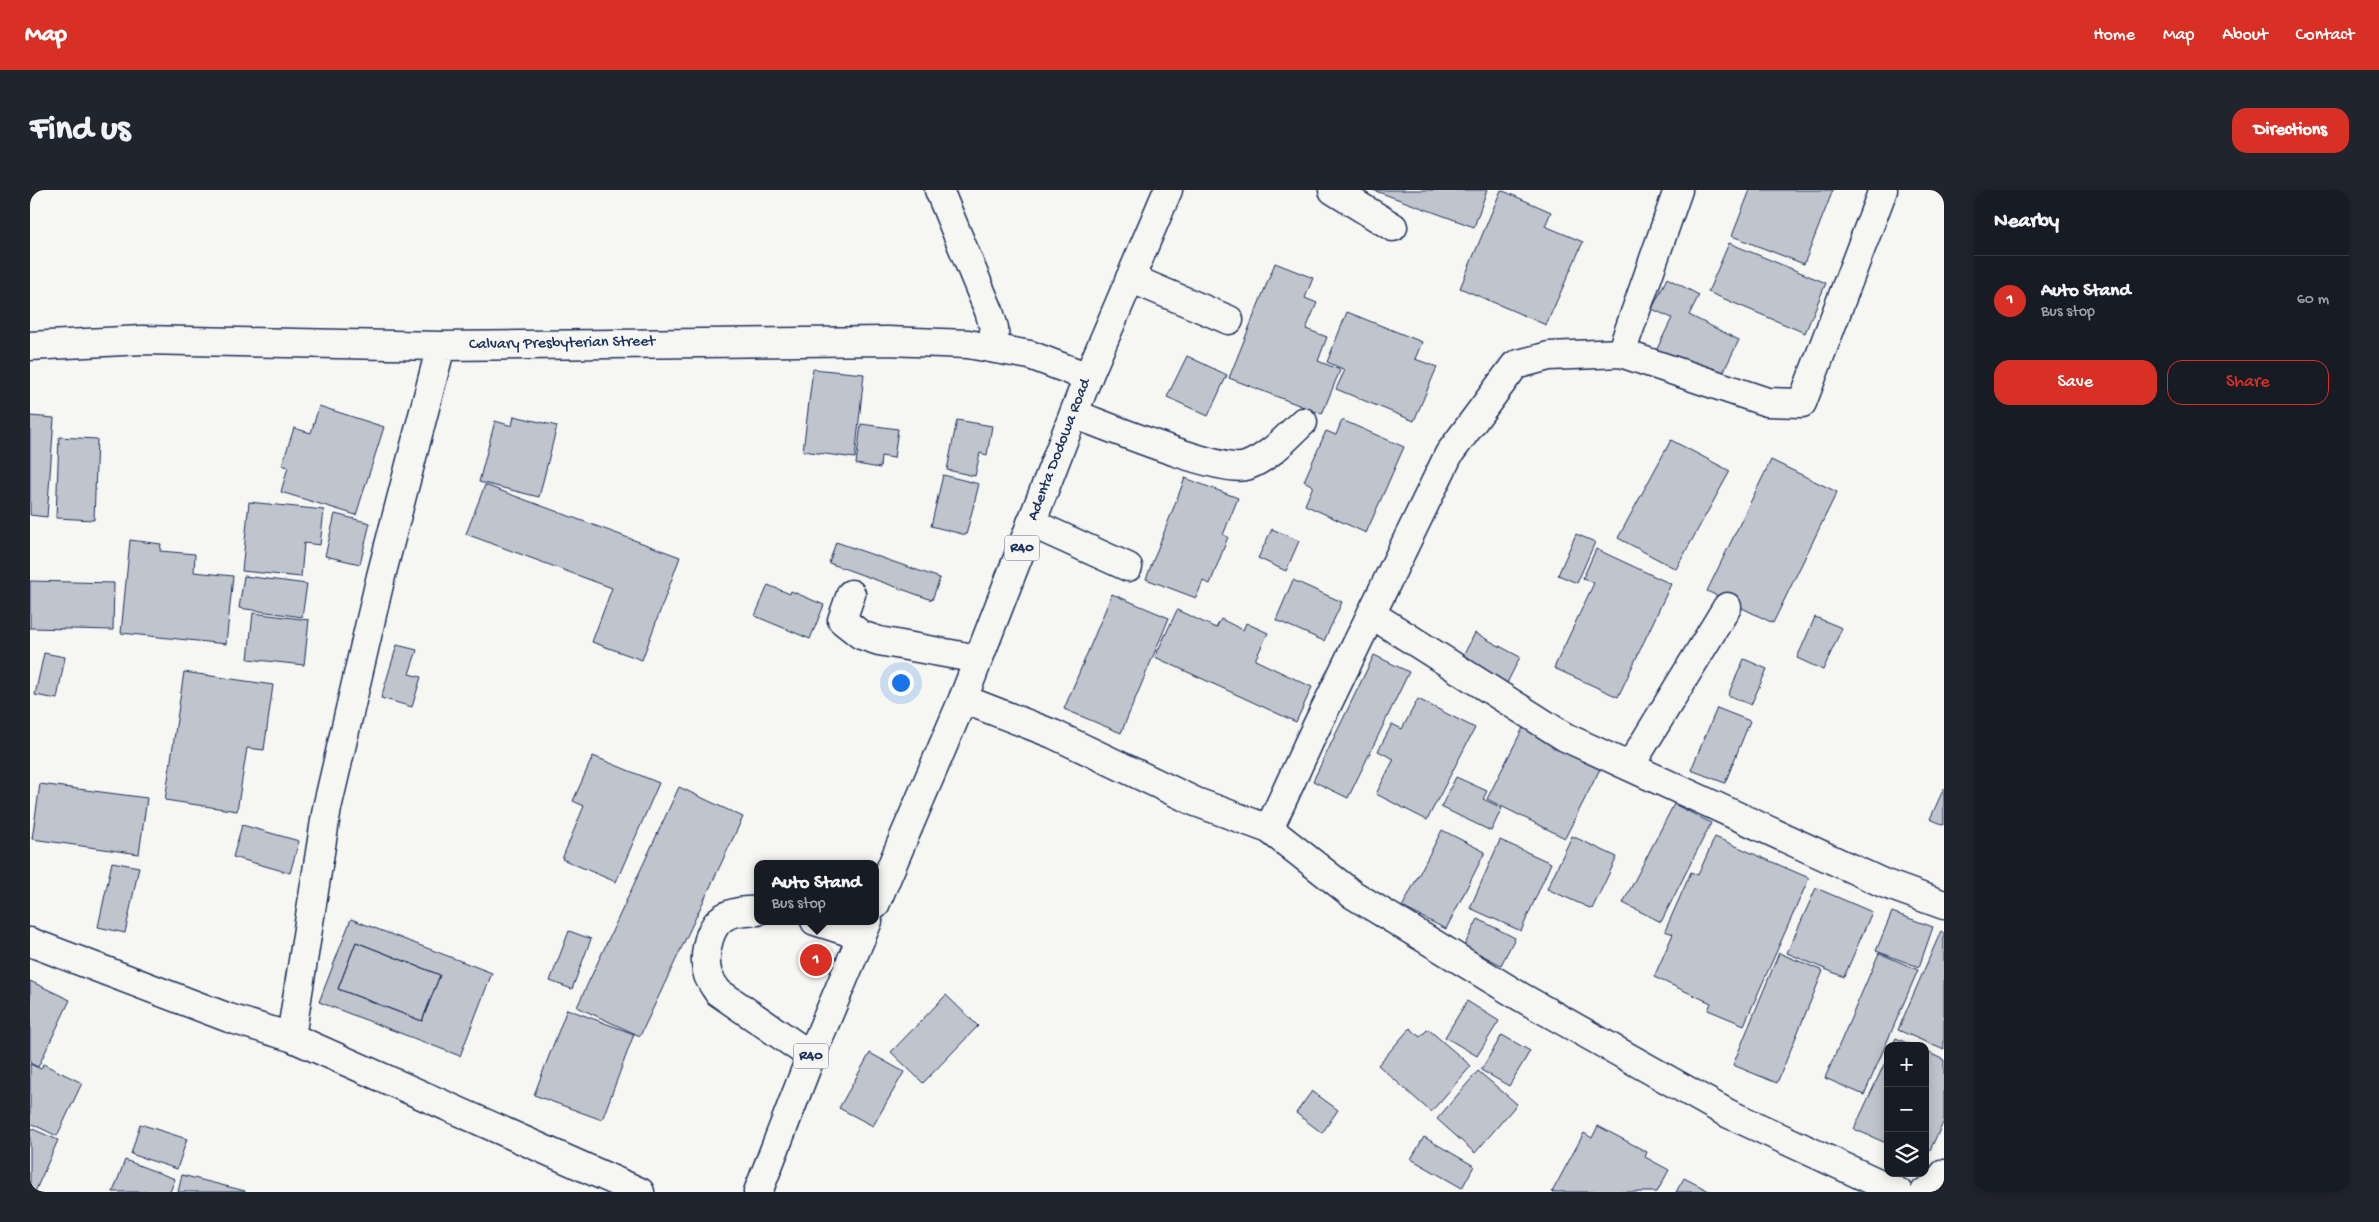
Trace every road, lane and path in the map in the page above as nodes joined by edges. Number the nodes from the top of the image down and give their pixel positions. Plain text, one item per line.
1 (939, 190) edge
2 (1168, 190) edge
3 (1332, 190) edge
4 (1678, 190) edge
5 (1883, 190) edge
6 (1393, 227) dead end
7 (1130, 278) junction
8 (1229, 320) dead end
9 (30, 346) edge
10 (441, 346) junction
11 (995, 349) junction
12 (1621, 353) junction
13 (1088, 377) junction
14 (1074, 414) junction
15 (1304, 422) dead end
16 (1031, 523) junction
17 (1128, 567) dead end
18 (851, 594) dead end
19 (1727, 607) dead end
20 (1372, 614) junction
21 (978, 659) junction
22 (963, 699) junction
23 (1630, 766) junction
24 (1269, 829) junction
25 (879, 896) edge
26 (1944, 905) edge
27 (754, 911) edge
28 (844, 925) edge
29 (865, 928) edge
30 (30, 942) edge
31 (291, 1037) junction
32 (811, 1056) junction
33 (640, 1192) edge
34 (758, 1192) edge
35 (1898, 1192) edge

1 - 11 street
2 - 7 street, Adenta Dodowa Road / R40
3 - 6 street
4 - 12 street
5 - 12 street
7 - 8 street
7 - 13 street, Adenta Dodowa Road / R40
9 - 10 street, Calvary Presbyterian Street
10 - 11 street, Calvary Presbyterian Street
10 - 31 street
11 - 13 street, Calvary Presbyterian Street
12 - 20 street
13 - 14 street, Adenta Dodowa Road / R40
14 - 15 street
14 - 16 street, Adenta Dodowa Road / R40
16 - 17 street
16 - 21 street, Adenta Dodowa Road / R40
18 - 21 street
19 - 23 street
20 - 23 street
20 - 24 street
21 - 22 street, Adenta Dodowa Road / R40
22 - 24 street
22 - 25 street, Adenta Dodowa Road / R40
23 - 26 street
24 - 35 street
27 - 32 street
28 - 29 street
29 - 32 street, R40
30 - 31 street
31 - 33 street
32 - 34 street, R40

